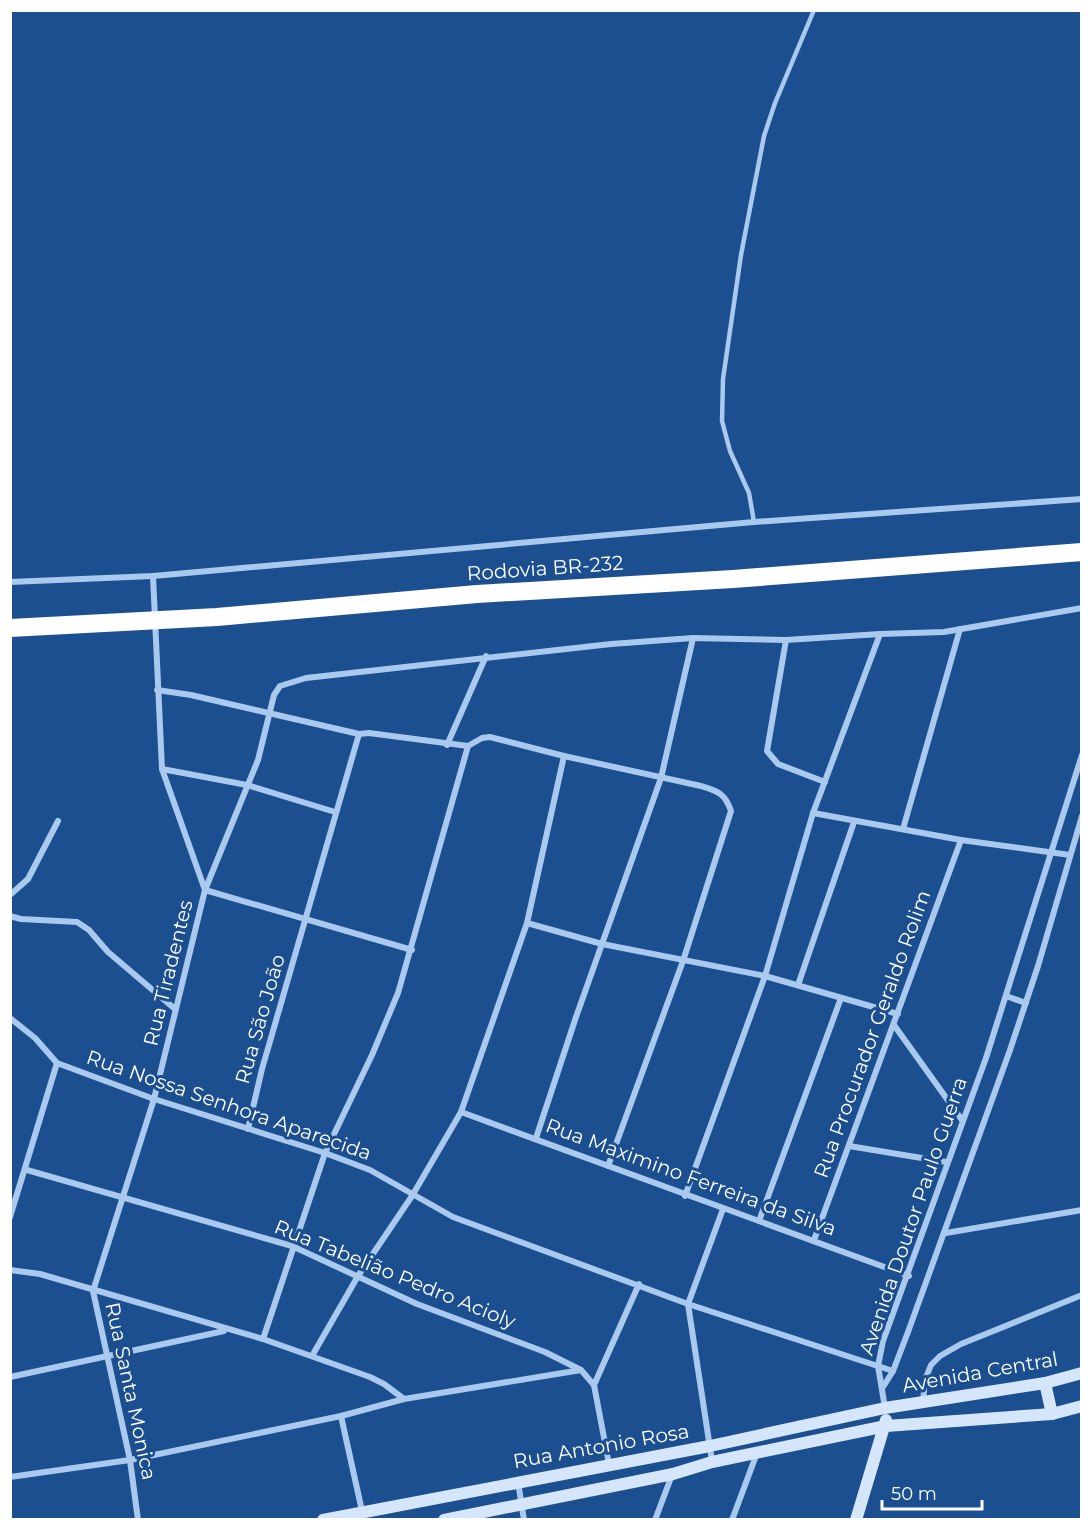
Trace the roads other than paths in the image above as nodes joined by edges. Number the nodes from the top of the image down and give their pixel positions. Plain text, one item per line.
1 (814, 10) edge
2 (1082, 499) edge
3 (754, 522) junction
4 (1082, 552) edge
5 (153, 576) junction
6 (10, 582) edge
7 (1082, 608) edge
8 (154, 620) junction
9 (10, 628) edge
10 (960, 629) junction
11 (880, 634) junction
12 (693, 638) junction
13 (786, 640) junction
14 (486, 656) junction
15 (157, 690) junction
16 (272, 712) junction
17 (359, 734) junction
18 (447, 745) junction
19 (468, 746) junction
20 (1082, 755) edge
21 (564, 756) junction
22 (162, 769) junction
23 (661, 778) junction
24 (825, 782) junction
25 (247, 785) junction
26 (335, 812) junction
27 (813, 813) junction
28 (1082, 816) edge
29 (58, 821) dead end
30 (854, 822) junction
31 (903, 829) junction
32 (961, 840) junction
33 (1049, 852) junction
34 (1070, 855) junction
35 (205, 890) junction
36 (10, 895) edge
37 (10, 916) edge
38 (305, 917) junction
39 (527, 922) junction
40 (602, 944) junction
41 (411, 950) junction
42 (683, 961) junction
43 (765, 975) junction
44 (798, 985) junction
45 (1006, 996) junction
46 (841, 998) junction
47 (1026, 1003) junction
48 (175, 1009) junction
49 (898, 1014) junction
50 (10, 1018) edge
51 (894, 1025) junction
52 (57, 1063) junction
53 (154, 1099) junction
54 (461, 1112) junction
55 (962, 1120) junction
56 (248, 1129) junction
57 (536, 1138) junction
58 (849, 1146) junction
59 (325, 1153) junction
60 (946, 1162) junction
61 (608, 1166) junction
62 (27, 1170) junction
63 (412, 1196) junction
64 (685, 1196) junction
65 (122, 1197) junction
66 (723, 1209) junction
67 (1082, 1210) edge
68 (10, 1217) edge
69 (759, 1221) junction
70 (946, 1233) junction
71 (814, 1240) junction
72 (292, 1246) junction
73 (10, 1270) edge
74 (358, 1276) junction
75 (909, 1276) junction
76 (639, 1284) junction
77 (93, 1291) junction
78 (1082, 1295) edge
79 (688, 1304) junction
80 (226, 1330) junction
81 (263, 1339) junction
82 (109, 1355) junction
83 (312, 1356) junction
84 (878, 1366) junction
85 (581, 1370) junction
86 (893, 1371) junction
87 (1082, 1373) edge
88 (10, 1377) edge
89 (1045, 1383) junction
90 (594, 1385) junction
91 (883, 1387) junction
92 (404, 1399) junction
93 (923, 1402) junction
94 (1082, 1406) edge
95 (885, 1408) junction
96 (1052, 1414) junction
97 (341, 1416) junction
98 (886, 1426) junction
99 (710, 1446) junction
100 (758, 1452) junction
101 (130, 1460) junction
102 (712, 1462) junction
103 (609, 1464) junction
104 (673, 1474) junction
105 (10, 1477) edge
106 (518, 1481) junction
107 (521, 1504) junction
108 (362, 1511) junction
109 (138, 1520) edge
110 (323, 1520) edge
111 (444, 1520) edge
112 (524, 1520) edge
113 (656, 1520) edge
114 (732, 1520) edge
115 (856, 1520) edge

1 - 3 lane
2 - 3 street
3 - 5 street
4 - 8 highway, Rodovia BR-232
5 - 6 street
5 - 8 street
7 - 10 street, Rua Tiradentes
8 - 9 highway, Rodovia BR-232
8 - 15 street
10 - 11 street, Rua Tiradentes
10 - 31 street
11 - 13 street, Rua Tiradentes
11 - 24 street
12 - 13 street, Rua Tiradentes
12 - 14 street, Rua Tiradentes
12 - 23 street
13 - 24 street
14 - 16 street, Rua Tiradentes
14 - 18 street
15 - 16 street
15 - 22 street
16 - 17 street
16 - 25 street, Rua Tiradentes
17 - 18 street
17 - 26 street, Rua São João
18 - 19 street
19 - 21 street
19 - 41 street
20 - 33 street, Avenida Doutor Paulo Guerra
21 - 23 street
21 - 39 street
22 - 25 street
22 - 35 street
23 - 40 street
23 - 42 street
24 - 27 street
25 - 26 street
25 - 35 street, Rua Tiradentes
26 - 38 street, Rua São João
27 - 30 street
27 - 43 street
28 - 34 street, Avenida Doutor Paulo Guerra
29 - 36 street
30 - 31 street
30 - 44 street
31 - 32 street
32 - 33 street
32 - 49 street, Rua Procurador Geraldo Rolim
33 - 34 street
33 - 45 street, Avenida Doutor Paulo Guerra
34 - 47 street, Avenida Doutor Paulo Guerra
35 - 38 street
35 - 48 street, Rua Tiradentes
37 - 48 street
38 - 41 street
38 - 56 street, Rua São João
39 - 40 street
39 - 54 street
40 - 42 street
40 - 57 street
41 - 59 street
42 - 43 street
42 - 61 street
43 - 44 street
43 - 64 street
44 - 46 street
45 - 47 street
45 - 55 street, Avenida Doutor Paulo Guerra
46 - 49 street
46 - 69 street
47 - 70 street, Avenida Doutor Paulo Guerra
48 - 53 street, Rua Tiradentes
49 - 51 street, Rua Procurador Geraldo Rolim
50 - 52 street
51 - 55 street
51 - 58 street, Rua Procurador Geraldo Rolim
52 - 53 street, Rua Nossa Senhora Aparecida
52 - 62 street
53 - 56 street, Rua Nossa Senhora Aparecida
53 - 65 street, Rua Santa Monica
54 - 57 street, Rua Maximino Ferreira da Silva
54 - 63 street
55 - 60 street, Avenida Doutor Paulo Guerra
56 - 59 street, Rua Nossa Senhora Aparecida
57 - 61 street, Rua Maximino Ferreira da Silva
58 - 60 street
58 - 71 street, Rua Procurador Geraldo Rolim
59 - 63 street, Rua Nossa Senhora Aparecida
59 - 72 street
60 - 75 street, Avenida Doutor Paulo Guerra
61 - 64 street, Rua Maximino Ferreira da Silva
62 - 65 street, Rua Tabelião Pedro Acioly
62 - 68 street
63 - 74 street
63 - 76 street, Rua Nossa Senhora Aparecida
64 - 66 street, Rua Maximino Ferreira da Silva
65 - 72 street, Rua Tabelião Pedro Acioly
65 - 77 street, Rua Santa Monica
66 - 69 street, Rua Maximino Ferreira da Silva
66 - 79 street
67 - 70 street
69 - 71 street, Rua Maximino Ferreira da Silva
70 - 86 street, Avenida Doutor Paulo Guerra
71 - 75 street, Rua Maximino Ferreira da Silva
72 - 74 street, Rua Tabelião Pedro Acioly
72 - 81 street
73 - 77 street
74 - 83 street
74 - 85 street, Rua Tabelião Pedro Acioly
75 - 84 street, Avenida Doutor Paulo Guerra
76 - 79 street, Rua Nossa Senhora Aparecida
76 - 90 street
77 - 80 street
77 - 82 street, Rua Santa Monica
78 - 93 street
79 - 84 street, Rua Nossa Senhora Aparecida
79 - 99 street
80 - 81 street
80 - 82 street
81 - 83 street
82 - 88 street
82 - 101 street, Rua Santa Monica
83 - 92 street
84 - 86 street, Rua Nossa Senhora Aparecida
84 - 91 street, Avenida Doutor Paulo Guerra
85 - 90 street, Rua Tabelião Pedro Acioly
85 - 92 street
86 - 91 street, Avenida Doutor Paulo Guerra
87 - 89 main road, Avenida Central
89 - 93 main road, Avenida Central
89 - 96 main road
90 - 103 street
91 - 95 street
92 - 97 street
93 - 95 main road, Avenida Central
94 - 96 main road, Avenida Central
95 - 98 main road
95 - 99 main road, Rua Antonio Rosa
96 - 98 main road, Avenida Central
97 - 101 street
97 - 108 street
98 - 100 main road, Rua Antonio Rosa
98 - 115 main road
99 - 102 street
99 - 103 main road, Rua Antonio Rosa
100 - 102 main road, Rua Antonio Rosa
100 - 114 street
101 - 105 street
101 - 109 street, Rua Santa Monica
102 - 104 main road, Rua Antonio Rosa
103 - 106 main road, Rua Antonio Rosa
104 - 107 main road, Rua Antonio Rosa
104 - 113 street
106 - 107 street
106 - 108 main road, Rua Antonio Rosa
107 - 111 main road, Rua Antonio Rosa
107 - 112 street
108 - 110 main road, Rua Antonio Rosa

